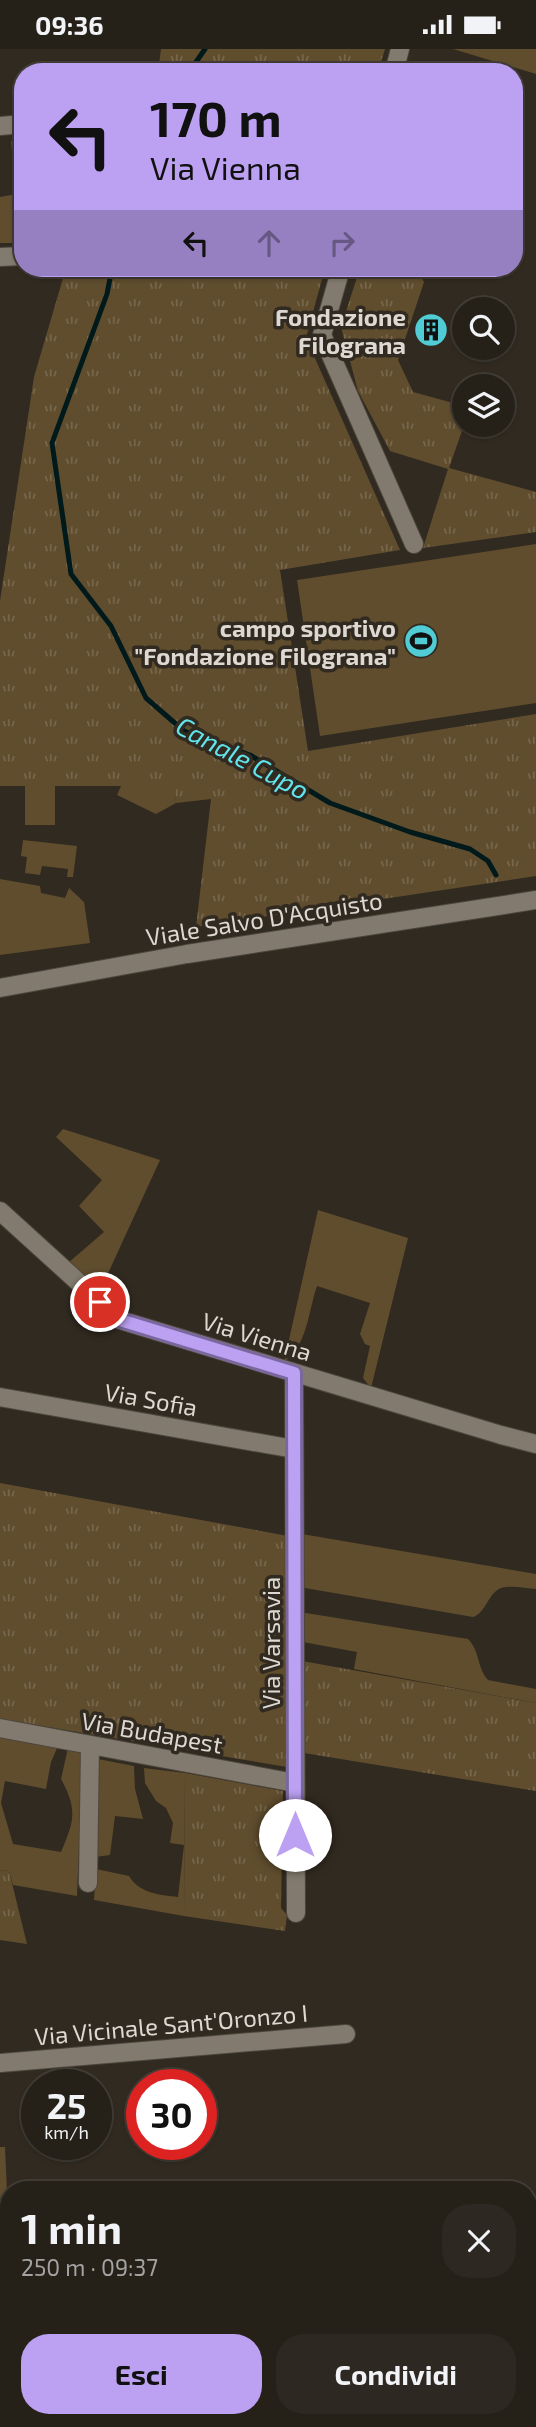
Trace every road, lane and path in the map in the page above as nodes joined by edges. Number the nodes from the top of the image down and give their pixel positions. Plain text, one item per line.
1 (338, 277) edge
2 (414, 544) dead end
3 (536, 900) edge
4 (0, 988) edge
5 (0, 1210) edge
6 (294, 1373) junction
7 (0, 1397) edge
8 (536, 1444) edge
9 (295, 1449) junction
10 (0, 1728) edge
11 (90, 1746) junction
12 (295, 1783) junction
13 (88, 1883) dead end
14 (296, 1913) dead end
15 (346, 2034) dead end
16 (0, 2063) edge

1 - 2 street
3 - 4 street, Viale Salvo D'Acquisto
5 - 6 street, Via Vienna
6 - 8 street, Via Vienna
6 - 9 street, Via Varsavia
7 - 9 street, Via Sofia
9 - 12 street, Via Varsavia
10 - 11 street, Via Budapest
11 - 12 street, Via Budapest
11 - 13 street
12 - 14 street, Via Varsavia
15 - 16 street, Via Vicinale Sant'Oronzo I

